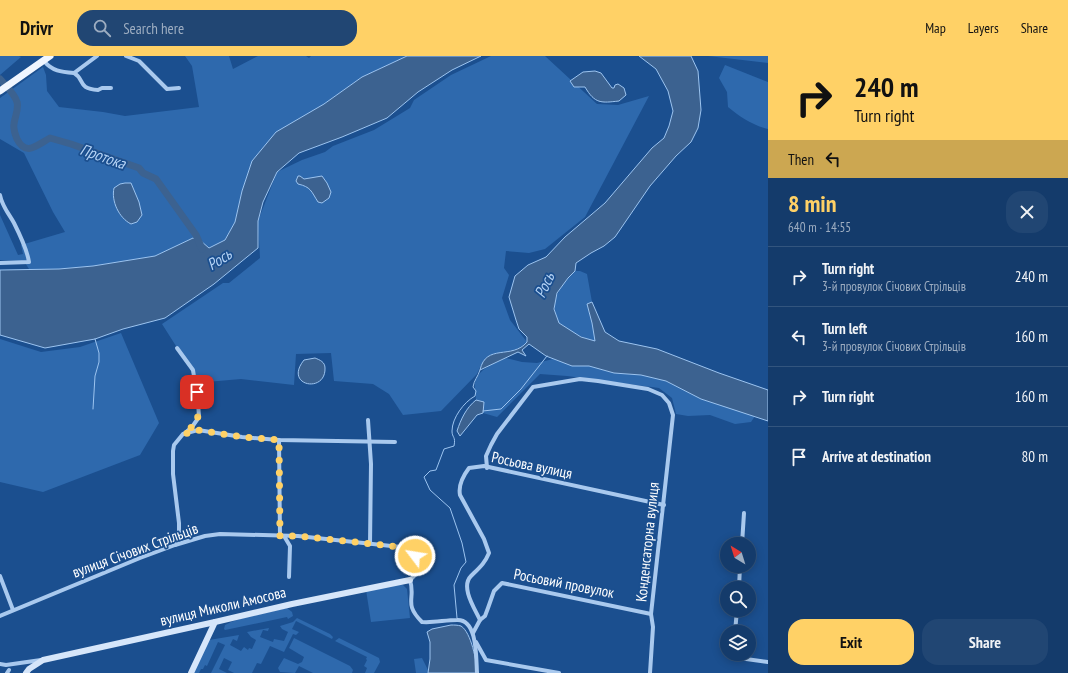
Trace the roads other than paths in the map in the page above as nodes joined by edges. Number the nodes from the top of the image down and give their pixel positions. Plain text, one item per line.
1 (97, 56) edge
2 (126, 56) edge
3 (47, 58) edge
4 (74, 72) junction
5 (111, 88) dead end
6 (179, 88) dead end
7 (0, 90) edge
8 (0, 195) edge
9 (0, 264) edge
10 (177, 348) dead end
11 (368, 420) dead end
12 (184, 434) junction
13 (279, 440) junction
14 (395, 442) dead end
15 (369, 443) junction
16 (487, 468) junction
17 (664, 505) junction
18 (744, 513) dead end
19 (282, 536) junction
20 (742, 537) edge
21 (370, 544) junction
22 (175, 545) junction
23 (0, 576) edge
24 (289, 577) dead end
25 (410, 580) junction
26 (13, 610) junction
27 (651, 614) junction
28 (0, 616) edge
29 (480, 620) junction
30 (215, 622) junction
31 (474, 634) junction
32 (474, 640) junction
33 (43, 660) junction
34 (756, 660) edge
35 (768, 662) edge
36 (0, 664) edge
37 (26, 673) edge
38 (191, 673) edge
39 (477, 673) edge
40 (559, 673) edge
41 (650, 673) edge

1 - 4 street
2 - 6 street
3 - 4 street
3 - 7 main road
4 - 5 street
8 - 9 street
10 - 12 street
11 - 15 street
12 - 13 street
12 - 22 street
13 - 15 street
13 - 19 street
14 - 15 street
15 - 21 street
16 - 17 street, Росьова вулиця
16 - 17 street, Конденсаторна вулиця
16 - 29 street, Росьова вулиця
17 - 27 street, Конденсаторна вулиця
18 - 20 street
19 - 21 street, вулиця Січових Стрільців
19 - 22 street, вулиця Січових Стрільців
19 - 24 street
21 - 25 street, вулиця Січових Стрільців
22 - 26 street, вулиця Січових Стрільців
23 - 26 street
25 - 30 street, вулиця Миколи Амосова
25 - 31 street
26 - 28 street, вулиця Січових Стрільців
27 - 29 street, Росьовий провулок
27 - 41 street, Конденсаторна вулиця
29 - 31 street, Росьовий провулок
30 - 33 street, вулиця Миколи Амосова
30 - 38 street
31 - 32 street
32 - 39 street
32 - 40 street
33 - 36 street, вулиця Миколи Амосова
33 - 37 street, вулиця Миколи Амосова
34 - 35 street

